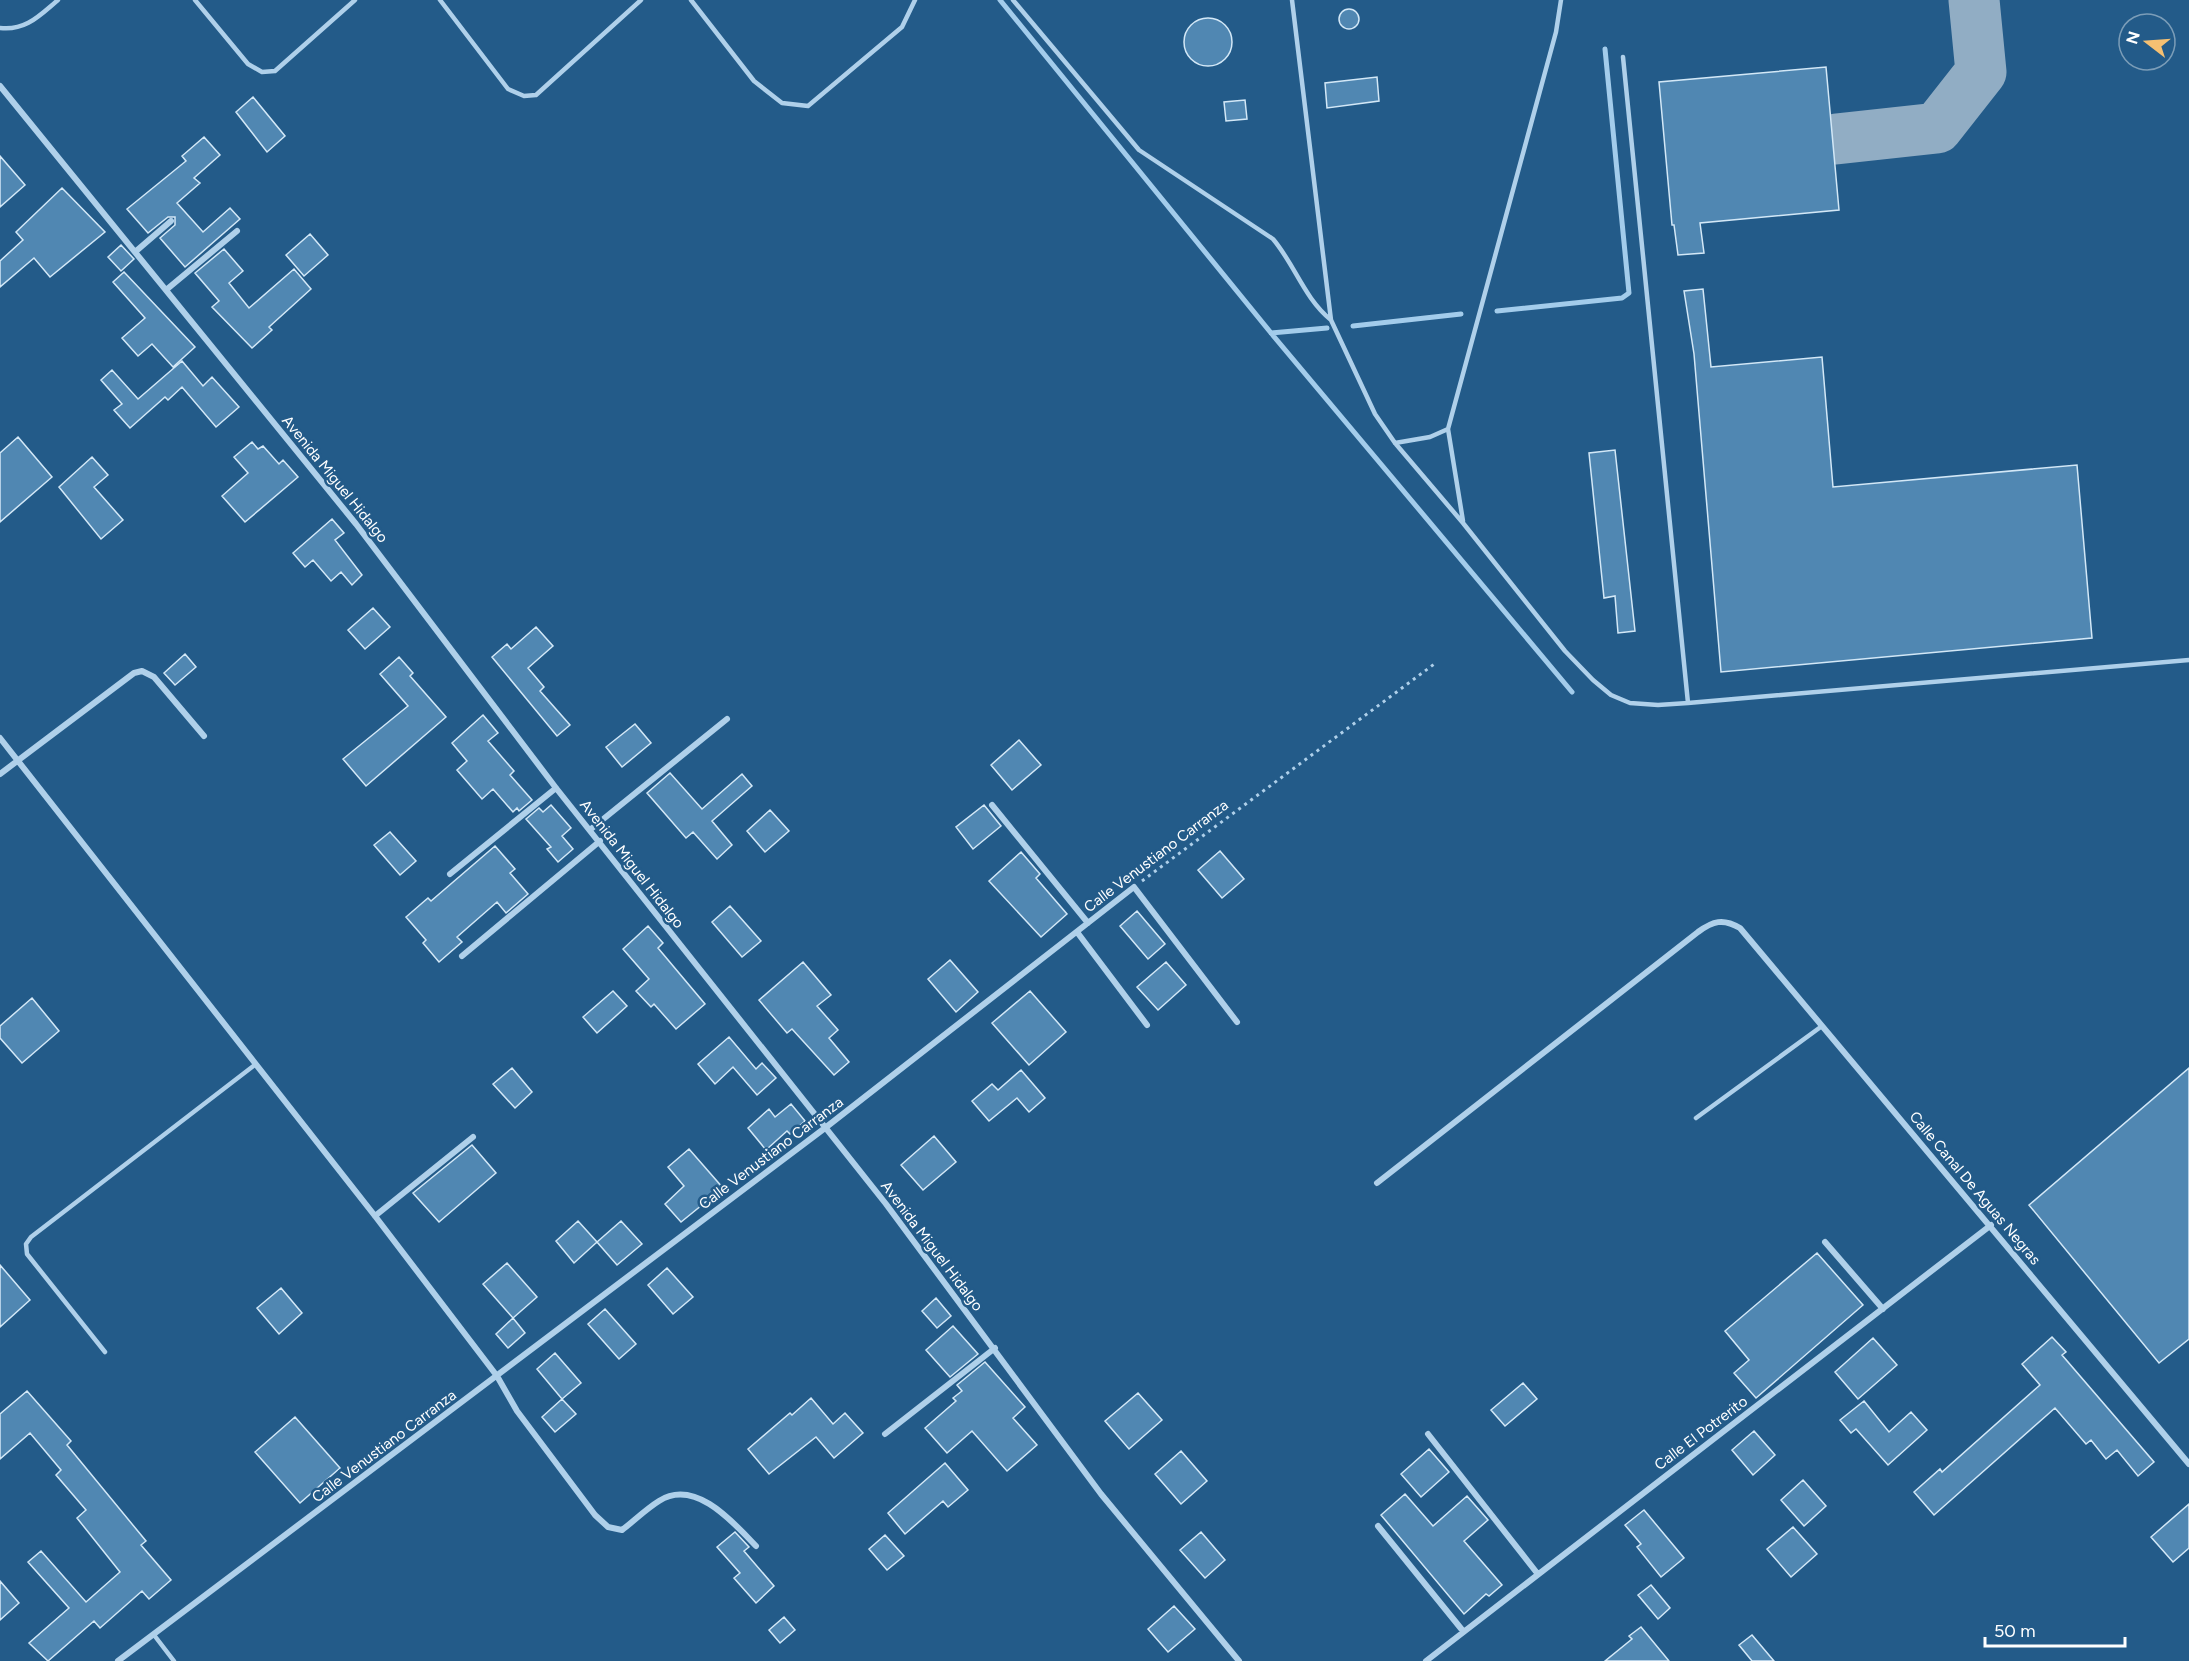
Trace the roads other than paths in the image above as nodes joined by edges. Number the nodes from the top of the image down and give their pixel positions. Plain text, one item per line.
1 (58, 0) edge
2 (195, 0) edge
3 (355, 0) edge
4 (440, 0) edge
5 (641, 0) edge
6 (691, 0) edge
7 (915, 0) edge
8 (1012, 0) edge
9 (1292, 0) edge
10 (1561, 0) edge
11 (0, 28) edge
12 (1623, 57) dead end
13 (0, 86) edge
14 (171, 221) dead end
15 (237, 231) dead end
16 (135, 252) junction
17 (166, 290) junction
18 (1331, 320) junction
19 (1448, 429) junction
20 (1395, 443) junction
21 (1463, 523) junction
22 (2189, 660) edge
23 (1688, 703) junction
24 (727, 719) dead end
25 (204, 736) dead end
26 (0, 738) edge
27 (18, 760) junction
28 (0, 774) edge
29 (556, 788) junction
30 (992, 805) dead end
31 (591, 829) junction
32 (600, 841) junction
33 (450, 874) dead end
34 (1088, 923) junction
35 (1077, 932) junction
36 (462, 956) dead end
37 (1237, 1022) dead end
38 (1147, 1024) dead end
39 (1822, 1026) junction
40 (256, 1064) junction
41 (1696, 1118) dead end
42 (825, 1128) junction
43 (473, 1137) dead end
44 (1377, 1183) dead end
45 (375, 1216) junction
46 (1991, 1225) junction
47 (1825, 1242) dead end
48 (1883, 1309) junction
49 (995, 1348) junction
50 (105, 1352) dead end
51 (497, 1376) junction
52 (885, 1434) dead end
53 (1428, 1434) dead end
54 (2189, 1464) edge
55 (1378, 1526) dead end
56 (756, 1546) dead end
57 (1537, 1573) junction
58 (1463, 1632) junction
59 (154, 1635) junction
60 (118, 1661) edge
61 (174, 1661) edge
62 (1239, 1661) edge
63 (1426, 1661) edge

1 - 11 lane
2 - 3 lane
4 - 5 lane
6 - 7 lane
8 - 18 lane
9 - 18 lane
10 - 19 lane
12 - 23 lane
13 - 16 street, Avenida Miguel Hidalgo
14 - 16 street
15 - 17 street
16 - 17 street, Avenida Miguel Hidalgo
17 - 29 street, Avenida Miguel Hidalgo
18 - 20 lane
19 - 20 lane
19 - 21 lane
20 - 21 lane
21 - 23 lane
22 - 23 lane
24 - 31 street
25 - 27 street
26 - 27 street
27 - 28 street
27 - 40 street
29 - 31 street, Avenida Miguel Hidalgo
29 - 33 street
30 - 34 street
31 - 32 street, Avenida Miguel Hidalgo
32 - 36 street
32 - 42 street, Avenida Miguel Hidalgo
34 - 35 street, Calle Venustiano Carranza
34 - 37 street, Calle Venustiano Carranza
35 - 38 street
35 - 42 street, Calle Venustiano Carranza
39 - 41 lane
39 - 44 street, Calle Canal De Aguas Negras
39 - 46 street, Calle Canal De Aguas Negras
40 - 45 street
40 - 50 lane
42 - 49 street, Avenida Miguel Hidalgo
42 - 51 street, Calle Venustiano Carranza
43 - 45 street
45 - 51 street
46 - 48 street, Calle El Potrerito
46 - 54 street, Calle Canal De Aguas Negras
47 - 48 street
48 - 57 street, Calle El Potrerito
49 - 52 street
49 - 62 street, Avenida Miguel Hidalgo
51 - 56 street
51 - 59 street, Calle Venustiano Carranza
53 - 57 street
55 - 58 street
57 - 58 street, Calle El Potrerito
58 - 63 street, Calle El Potrerito
59 - 60 street, Calle Venustiano Carranza
59 - 61 lane

